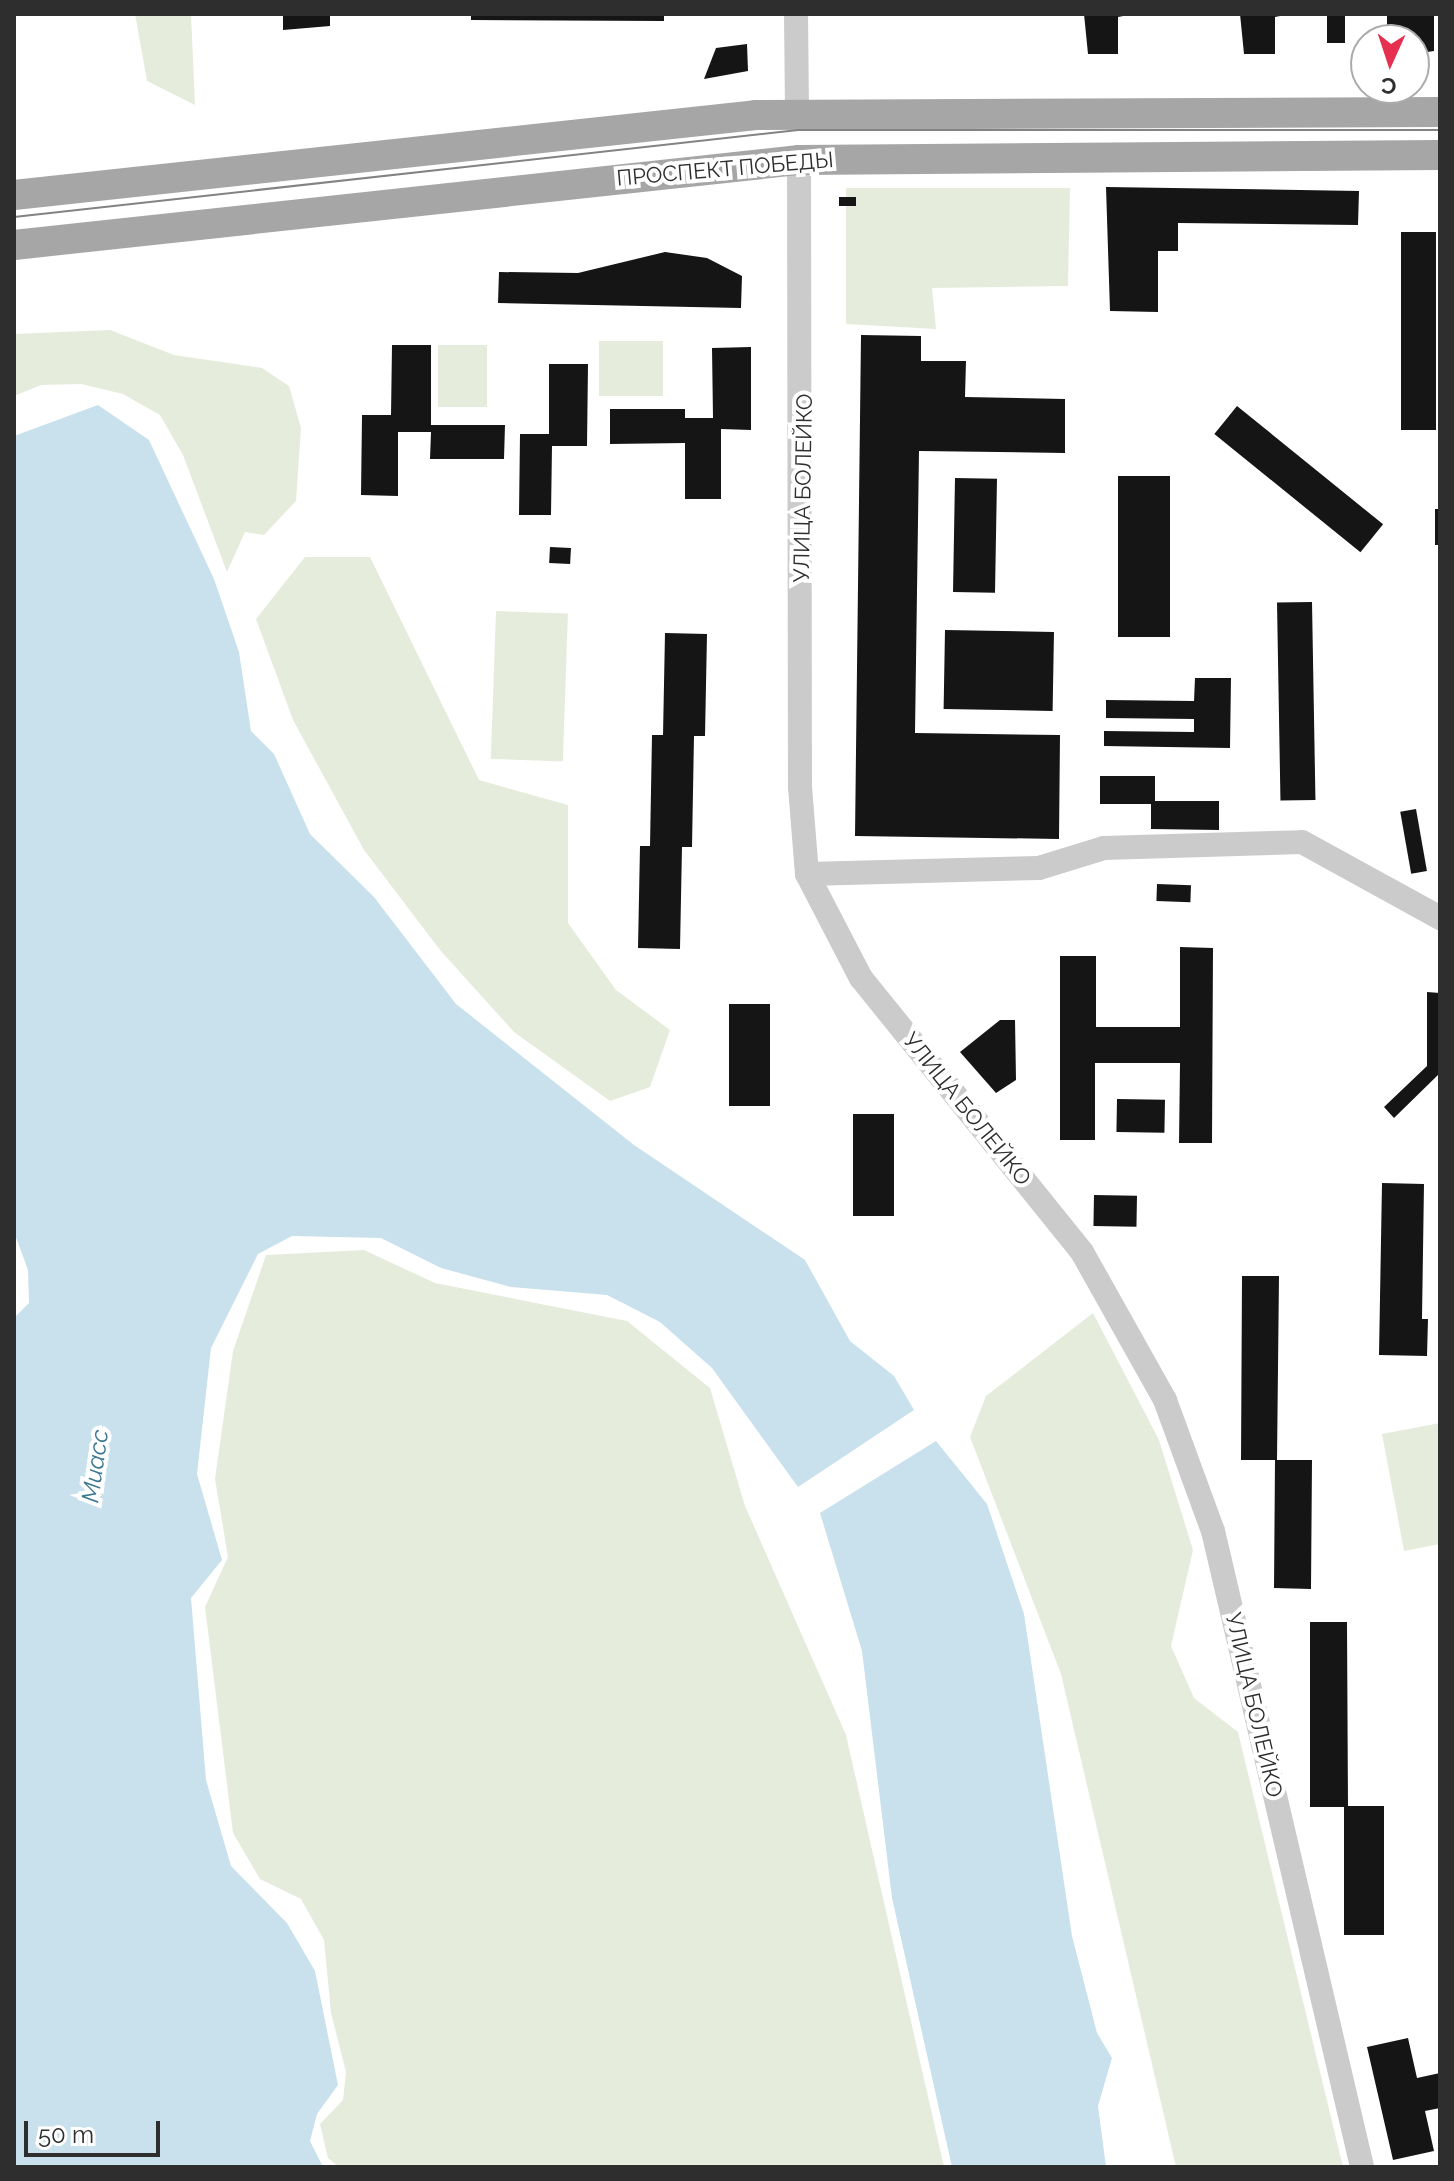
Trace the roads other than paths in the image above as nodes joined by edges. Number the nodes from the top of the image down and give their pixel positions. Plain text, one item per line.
1 (796, 14) edge
2 (797, 112) junction
3 (1440, 112) edge
4 (1440, 155) edge
5 (799, 160) junction
6 (14, 195) edge
7 (14, 245) edge
8 (807, 874) junction
9 (1440, 918) edge
10 (1362, 2167) edge

1 - 2 street, УЛИЦА БОЛЕЙКО
2 - 3 main road
2 - 5 main road, УЛИЦА БОЛЕЙКО
2 - 6 main road
4 - 5 main road, ПРОСПЕКТ ПОБЕДЫ
5 - 7 main road, ПРОСПЕКТ ПОБЕДЫ
5 - 8 street, УЛИЦА БОЛЕЙКО
8 - 9 street
8 - 10 street, УЛИЦА БОЛЕЙКО

